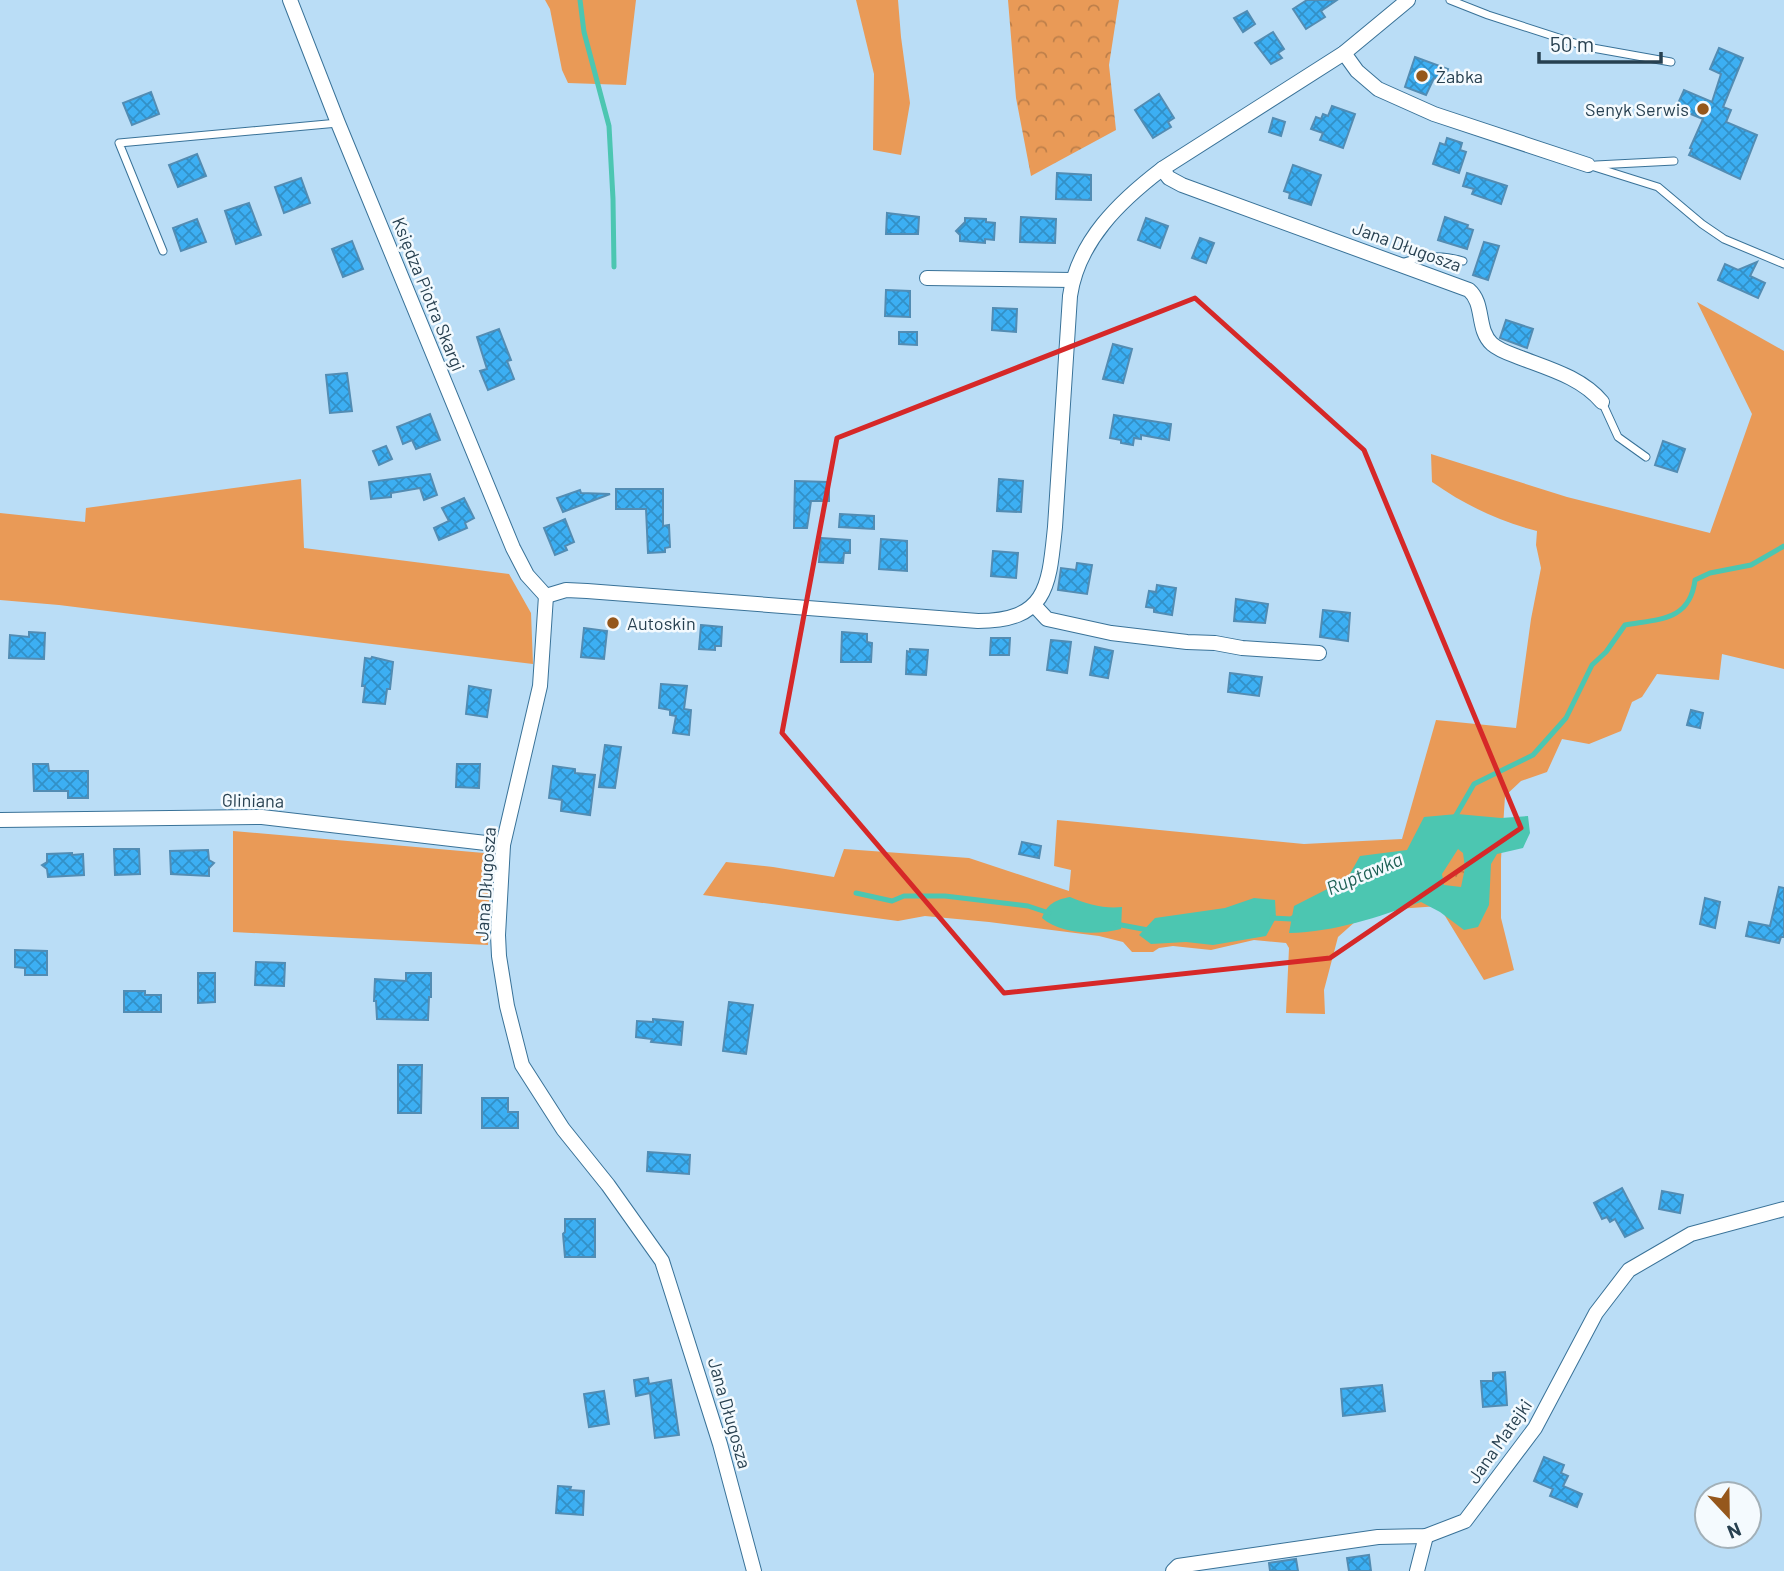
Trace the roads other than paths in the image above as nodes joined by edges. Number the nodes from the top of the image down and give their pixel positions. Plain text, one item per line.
1 (290, 0) edge
2 (1408, 0) edge
3 (1450, 0) edge
4 (1344, 53) junction
5 (1671, 62) dead end
6 (338, 123) junction
7 (1674, 161) dead end
8 (1588, 165) junction
9 (1162, 169) junction
10 (163, 251) dead end
11 (1463, 261) dead end
12 (1400, 264) junction
13 (1784, 264) edge
14 (927, 278) dead end
15 (1072, 280) junction
16 (1602, 402) joint
17 (1647, 457) dead end
18 (546, 596) junction
19 (1034, 605) junction
20 (1319, 653) dead end
21 (0, 820) edge
22 (503, 845) junction
23 (1784, 1209) edge
24 (1426, 1536) junction
25 (754, 1571) edge
26 (1173, 1571) edge
27 (1417, 1571) edge

1 - 6 street, Księdza Piotra Skargi
2 - 4 street
3 - 5 lane
4 - 8 street
4 - 9 street
6 - 10 lane
6 - 18 street, Księdza Piotra Skargi
7 - 8 lane
8 - 13 lane
9 - 12 street, Jana Długosza
9 - 15 street
11 - 12 lane
12 - 16 street, Jana Długosza
14 - 15 street
15 - 19 street
16 - 17 lane
18 - 19 street
18 - 22 street, Jana Długosza
19 - 20 street
21 - 22 street, Gliniana
22 - 25 street, Jana Długosza
23 - 24 street, Jana Matejki
24 - 26 street, Jana Matejki
24 - 27 street

